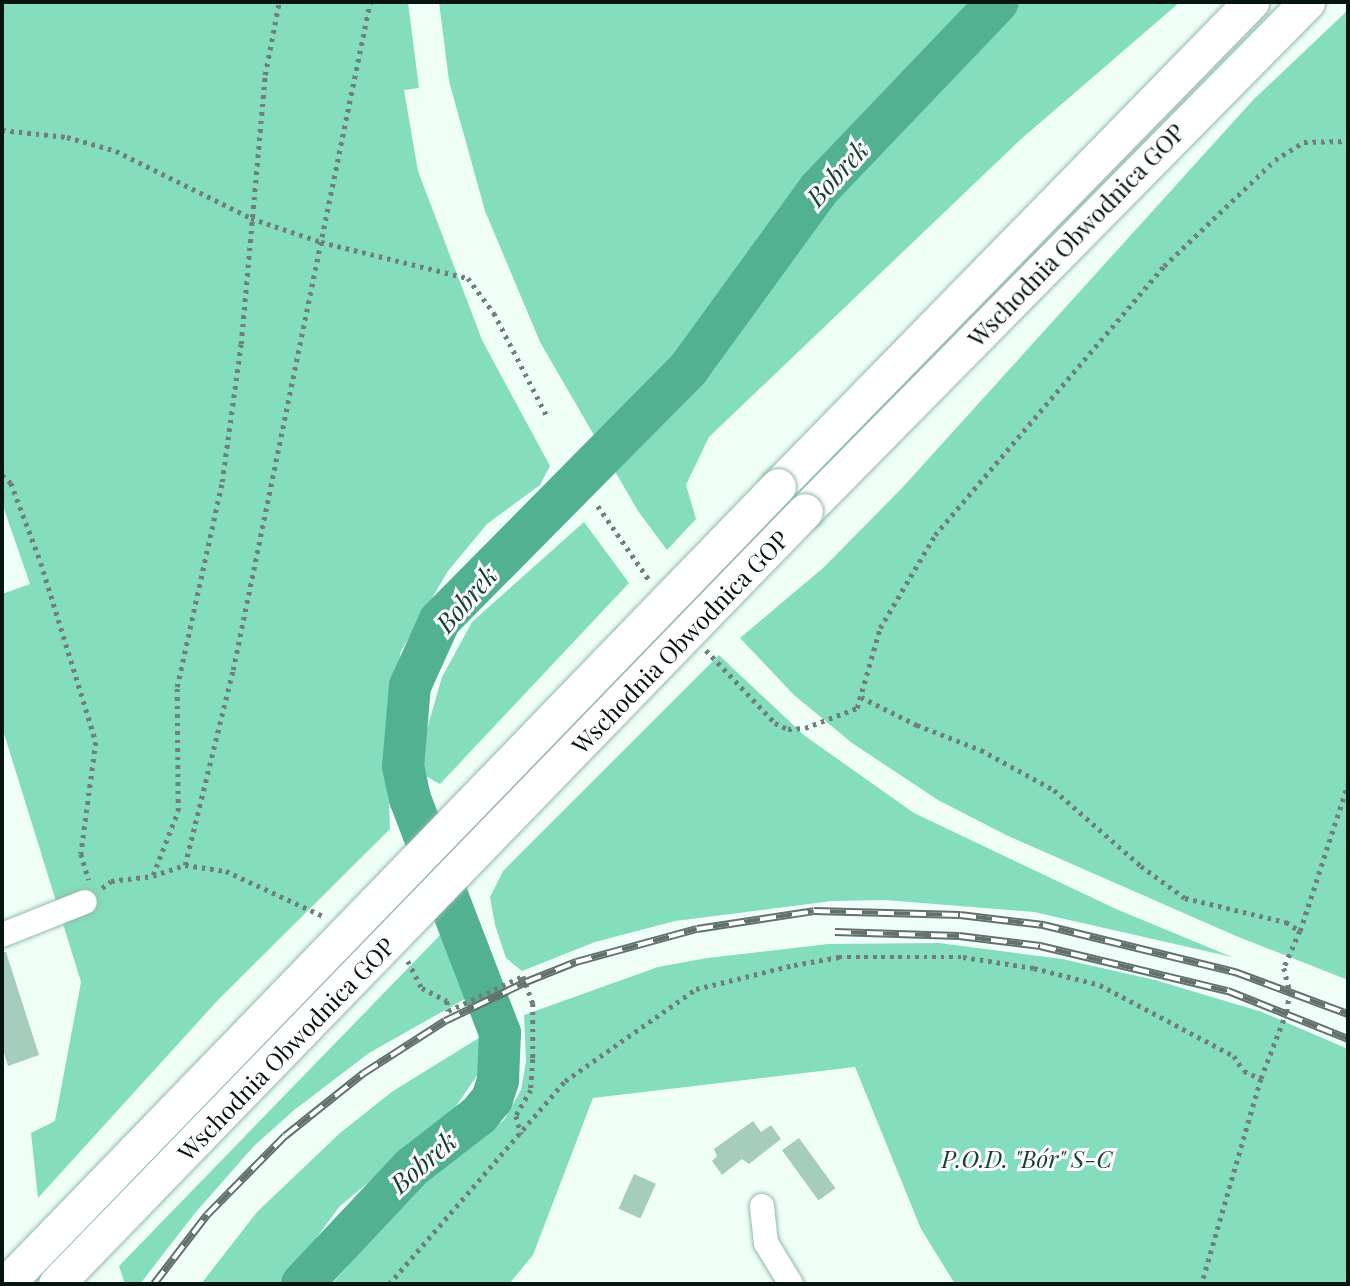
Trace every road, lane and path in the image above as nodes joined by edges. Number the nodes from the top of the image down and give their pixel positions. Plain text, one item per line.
1 (279, 2) edge
2 (370, 2) edge
3 (1251, 2) edge
4 (1307, 2) edge
5 (2, 130) edge
6 (1348, 141) edge
7 (251, 218) junction
8 (321, 242) junction
9 (548, 418) dead end
10 (2, 475) edge
11 (707, 650) dead end
12 (861, 696) junction
13 (1348, 783) edge
14 (185, 865) junction
15 (153, 876) junction
16 (85, 902) junction
17 (328, 919) dead end
18 (1300, 931) junction
19 (2, 935) edge
20 (396, 955) dead end
21 (1261, 1079) junction
22 (521, 1134) junction
23 (762, 1206) dead end
24 (6, 1284) edge
25 (56, 1284) edge
26 (388, 1284) edge
27 (791, 1284) edge
28 (1202, 1284) edge

1 - 7 path
2 - 8 path
3 - 24 highway, Wschodnia Obwodnica GOP, bridge
4 - 25 highway, Wschodnia Obwodnica GOP, bridge
5 - 7 path
6 - 12 path
7 - 8 path
7 - 15 path
8 - 9 path
8 - 14 path
10 - 16 path
11 - 12 path
12 - 18 path
13 - 18 path
14 - 15 path
14 - 17 path
15 - 16 path
16 - 19 lane
18 - 21 path
20 - 22 path
21 - 22 path
21 - 28 path
22 - 26 path
23 - 27 lane

